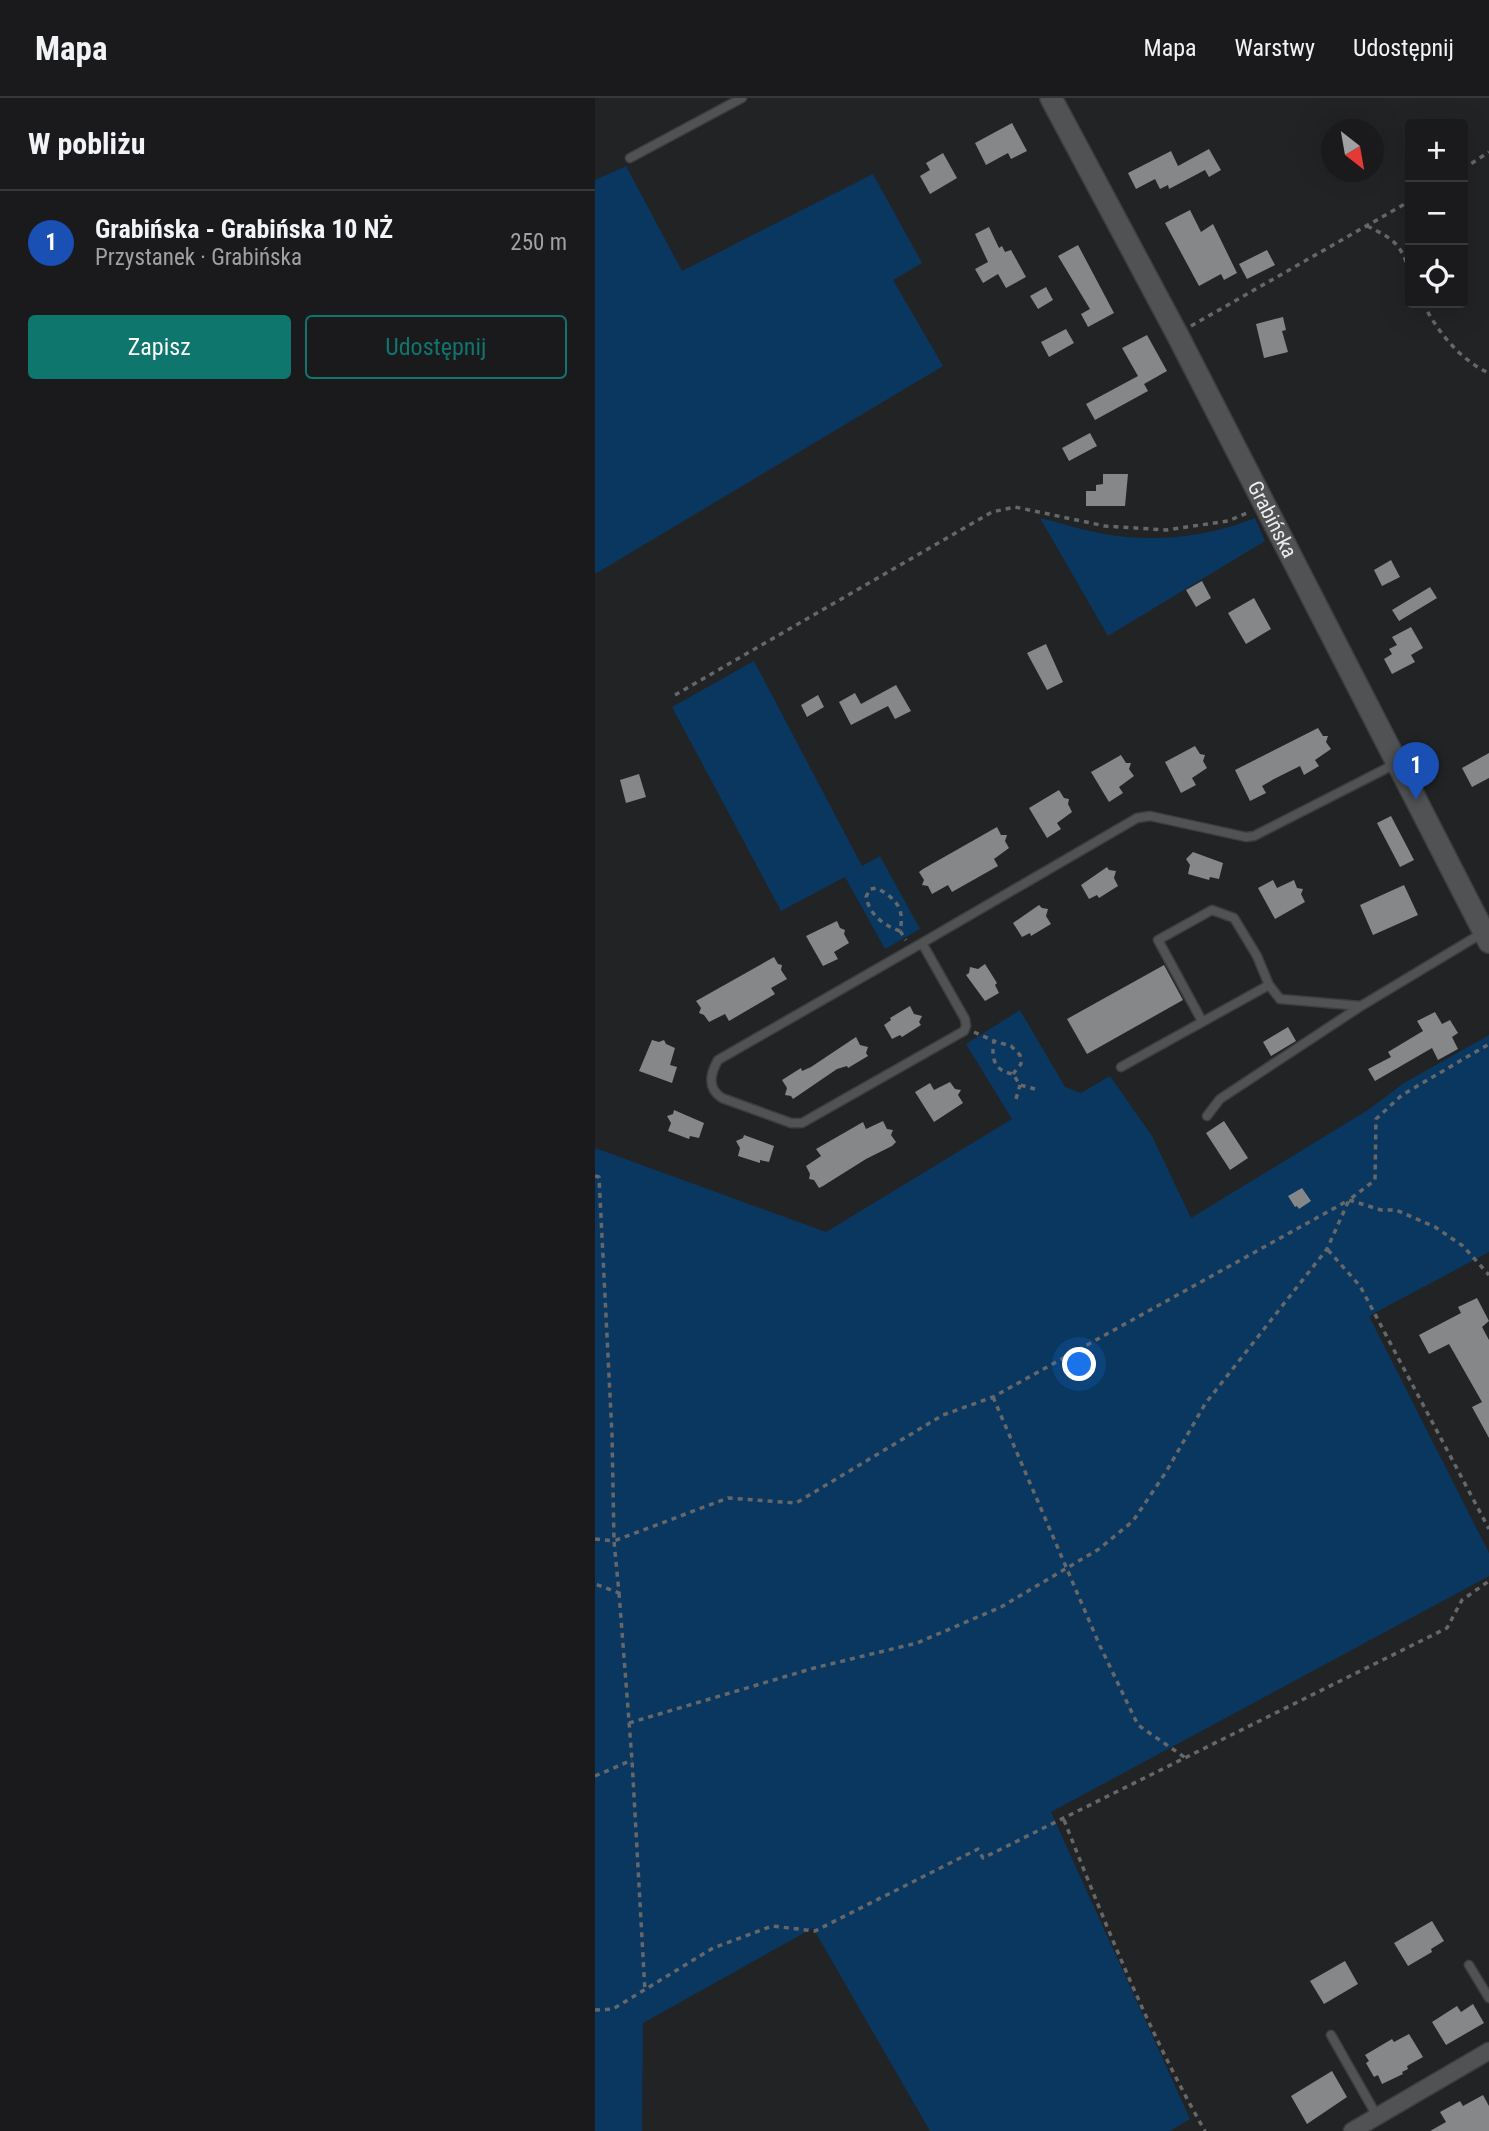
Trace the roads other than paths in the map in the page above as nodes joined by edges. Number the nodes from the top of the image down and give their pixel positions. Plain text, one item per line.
1 (742, 98) edge
2 (1051, 98) edge
3 (630, 158) dead end
4 (1397, 763) junction
5 (1486, 937) edge
6 (922, 943) junction
7 (1269, 985) junction
8 (1361, 1006) junction
9 (1202, 1021) junction
10 (1121, 1067) dead end
11 (1207, 1116) dead end
12 (1469, 1965) dead end
13 (1489, 1998) edge
14 (1331, 2035) dead end
15 (1489, 2051) edge
16 (1377, 2116) junction
17 (1352, 2131) edge

1 - 3 lane
2 - 4 street, Grabińska
4 - 5 street, Grabińska
4 - 6 lane
5 - 8 lane
6 - 6 lane
7 - 8 lane
7 - 9 lane
7 - 9 lane
8 - 11 lane
9 - 10 lane
12 - 13 lane
14 - 16 lane
15 - 16 street
16 - 17 street

